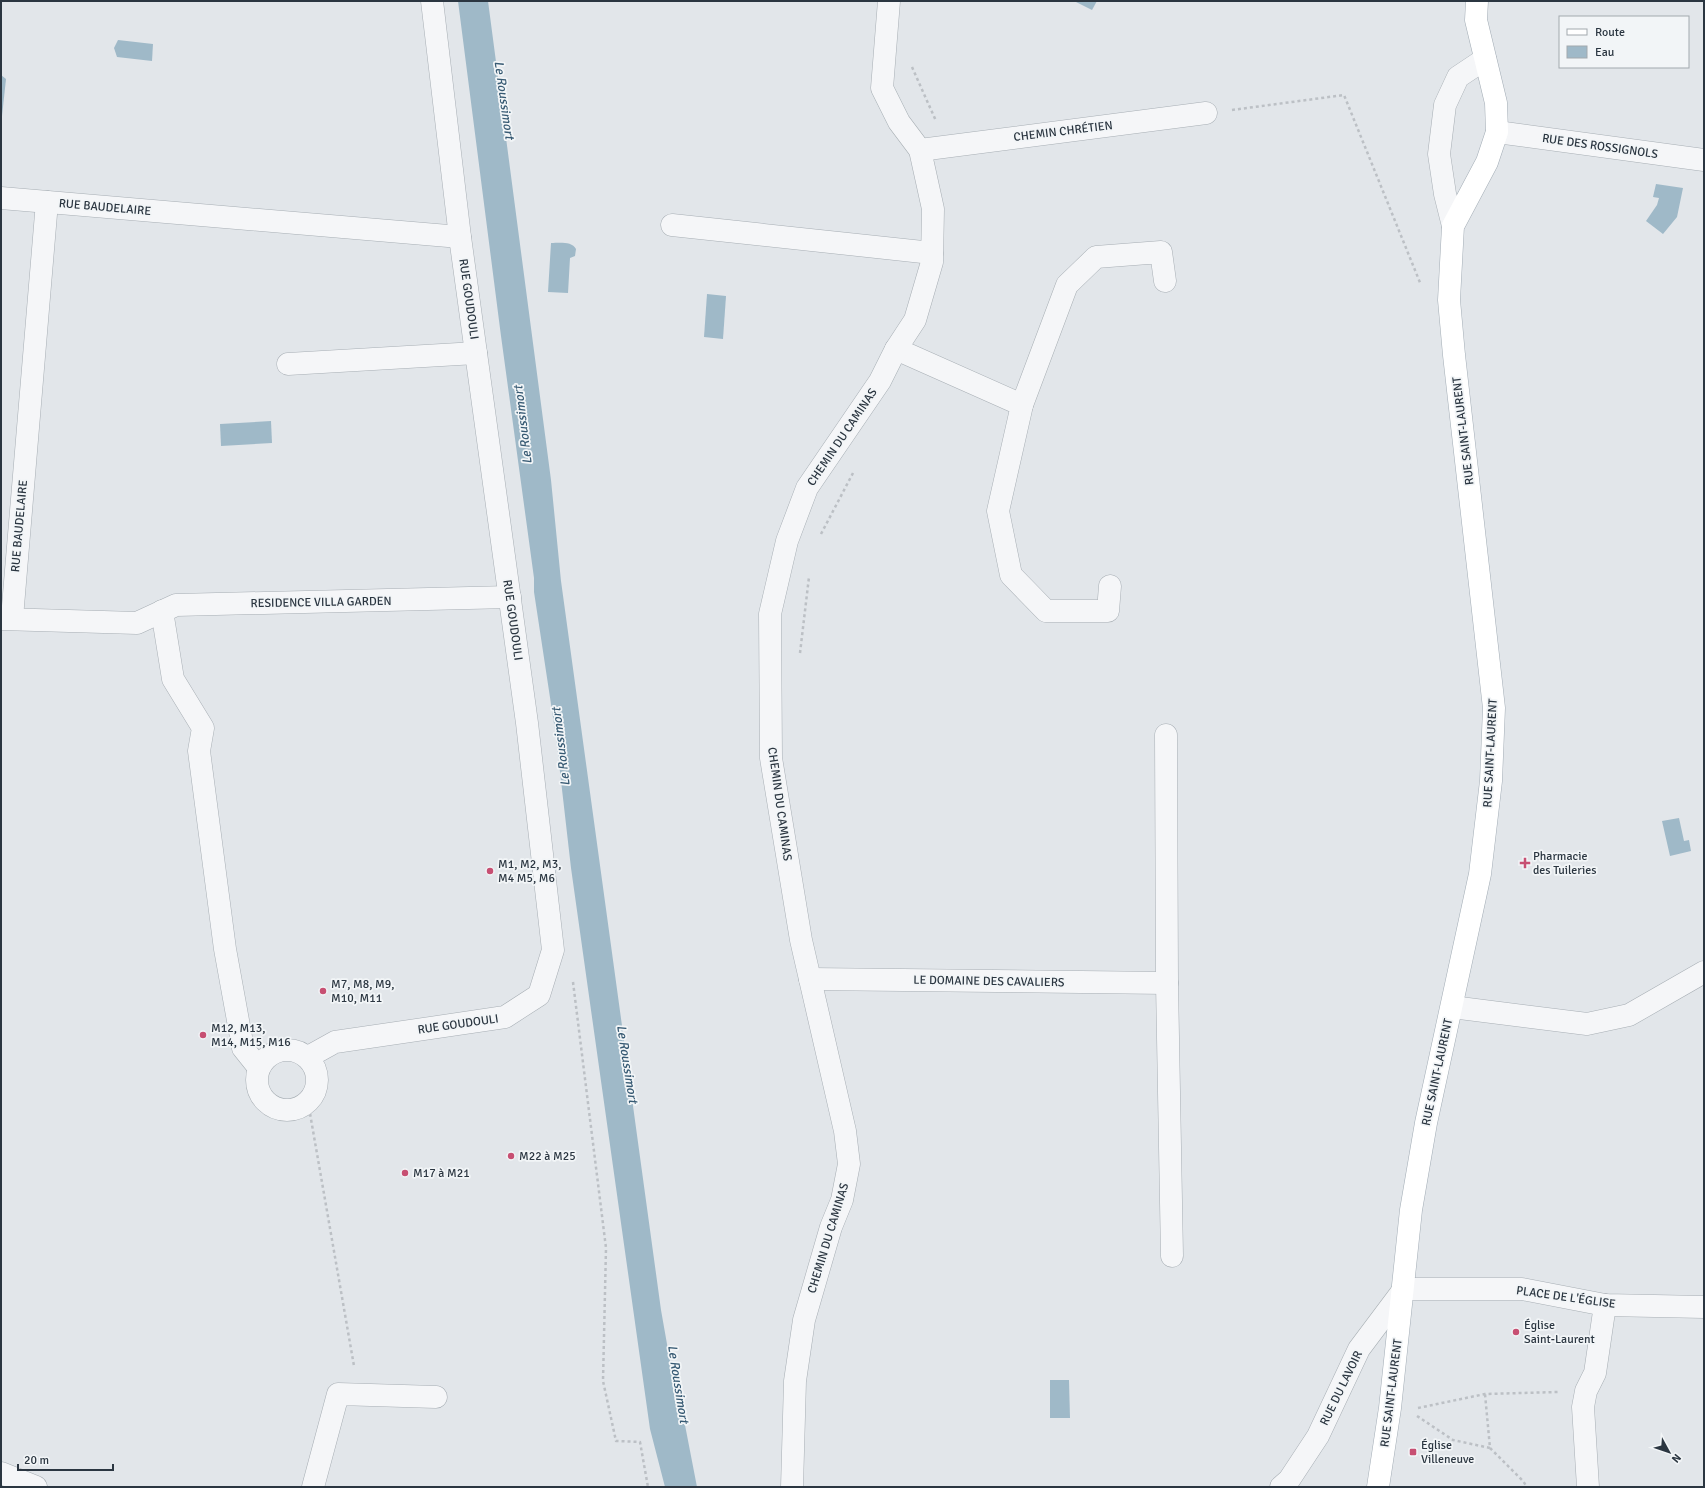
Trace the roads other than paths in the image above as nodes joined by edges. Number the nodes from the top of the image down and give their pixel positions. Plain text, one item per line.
1 (432, 1) edge
2 (889, 1) edge
3 (1477, 1) edge
4 (1485, 60) junction
5 (1206, 113) road end
6 (1497, 132) junction
7 (920, 150) junction
8 (1704, 160) edge
9 (1, 198) edge
10 (47, 202) junction
11 (672, 225) dead end
12 (1454, 226) junction
13 (460, 237) junction
14 (932, 253) junction
15 (1165, 281) dead end
16 (896, 349) junction
17 (476, 353) junction
18 (288, 364) dead end
19 (1022, 405) junction
20 (1110, 586) dead end
21 (510, 597) junction
22 (162, 612) junction
23 (6, 618) edge
24 (1166, 735) dead end
25 (1704, 972) edge
26 (810, 979) junction
27 (1167, 983) junction
28 (1452, 1007) junction
29 (308, 1057) junction
30 (259, 1068) junction
31 (1172, 1256) dead end
32 (1404, 1289) junction
33 (1605, 1305) junction
34 (1704, 1307) edge
35 (436, 1397) dead end
36 (1, 1473) edge
37 (36, 1487) edge
38 (313, 1487) edge
39 (792, 1487) edge
40 (1281, 1487) edge
41 (1378, 1487) edge
42 (1588, 1487) edge

1 - 13 street, RUE GOUDOULI
2 - 7 street
3 - 4 main road, RUE SAINT-LAURENT
4 - 6 main road, RUE SAINT-LAURENT
4 - 12 street
5 - 7 street, CHEMIN CHRÉTIEN
6 - 8 street, RUE DES ROSSIGNOLS
6 - 12 main road, RUE SAINT-LAURENT
7 - 14 street, CHEMIN DU CAMINAS
9 - 10 street
10 - 13 street, RUE BAUDELAIRE
10 - 23 street, RUE BAUDELAIRE
11 - 14 street
12 - 28 main road, RUE SAINT-LAURENT
13 - 17 street, RUE GOUDOULI
14 - 16 street, CHEMIN DU CAMINAS
15 - 19 street
16 - 19 street
16 - 26 street, CHEMIN DU CAMINAS
17 - 18 street
17 - 21 street, RUE GOUDOULI
19 - 20 street
21 - 22 street, RESIDENCE VILLA GARDEN
21 - 29 street, RUE GOUDOULI
22 - 23 street, RESIDENCE VILLA GARDEN
22 - 30 street
24 - 27 street
25 - 28 street
26 - 27 street, LE DOMAINE DES CAVALIERS
26 - 39 street, CHEMIN DU CAMINAS
27 - 31 street
28 - 32 main road, RUE SAINT-LAURENT
29 - 30 street
29 - 30 street
32 - 33 street, PLACE DE L'ÉGLISE
32 - 40 street, RUE DU LAVOIR
32 - 41 main road, RUE SAINT-LAURENT
33 - 34 street, PLACE DE L'ÉGLISE
33 - 42 street
35 - 38 street
36 - 37 street

